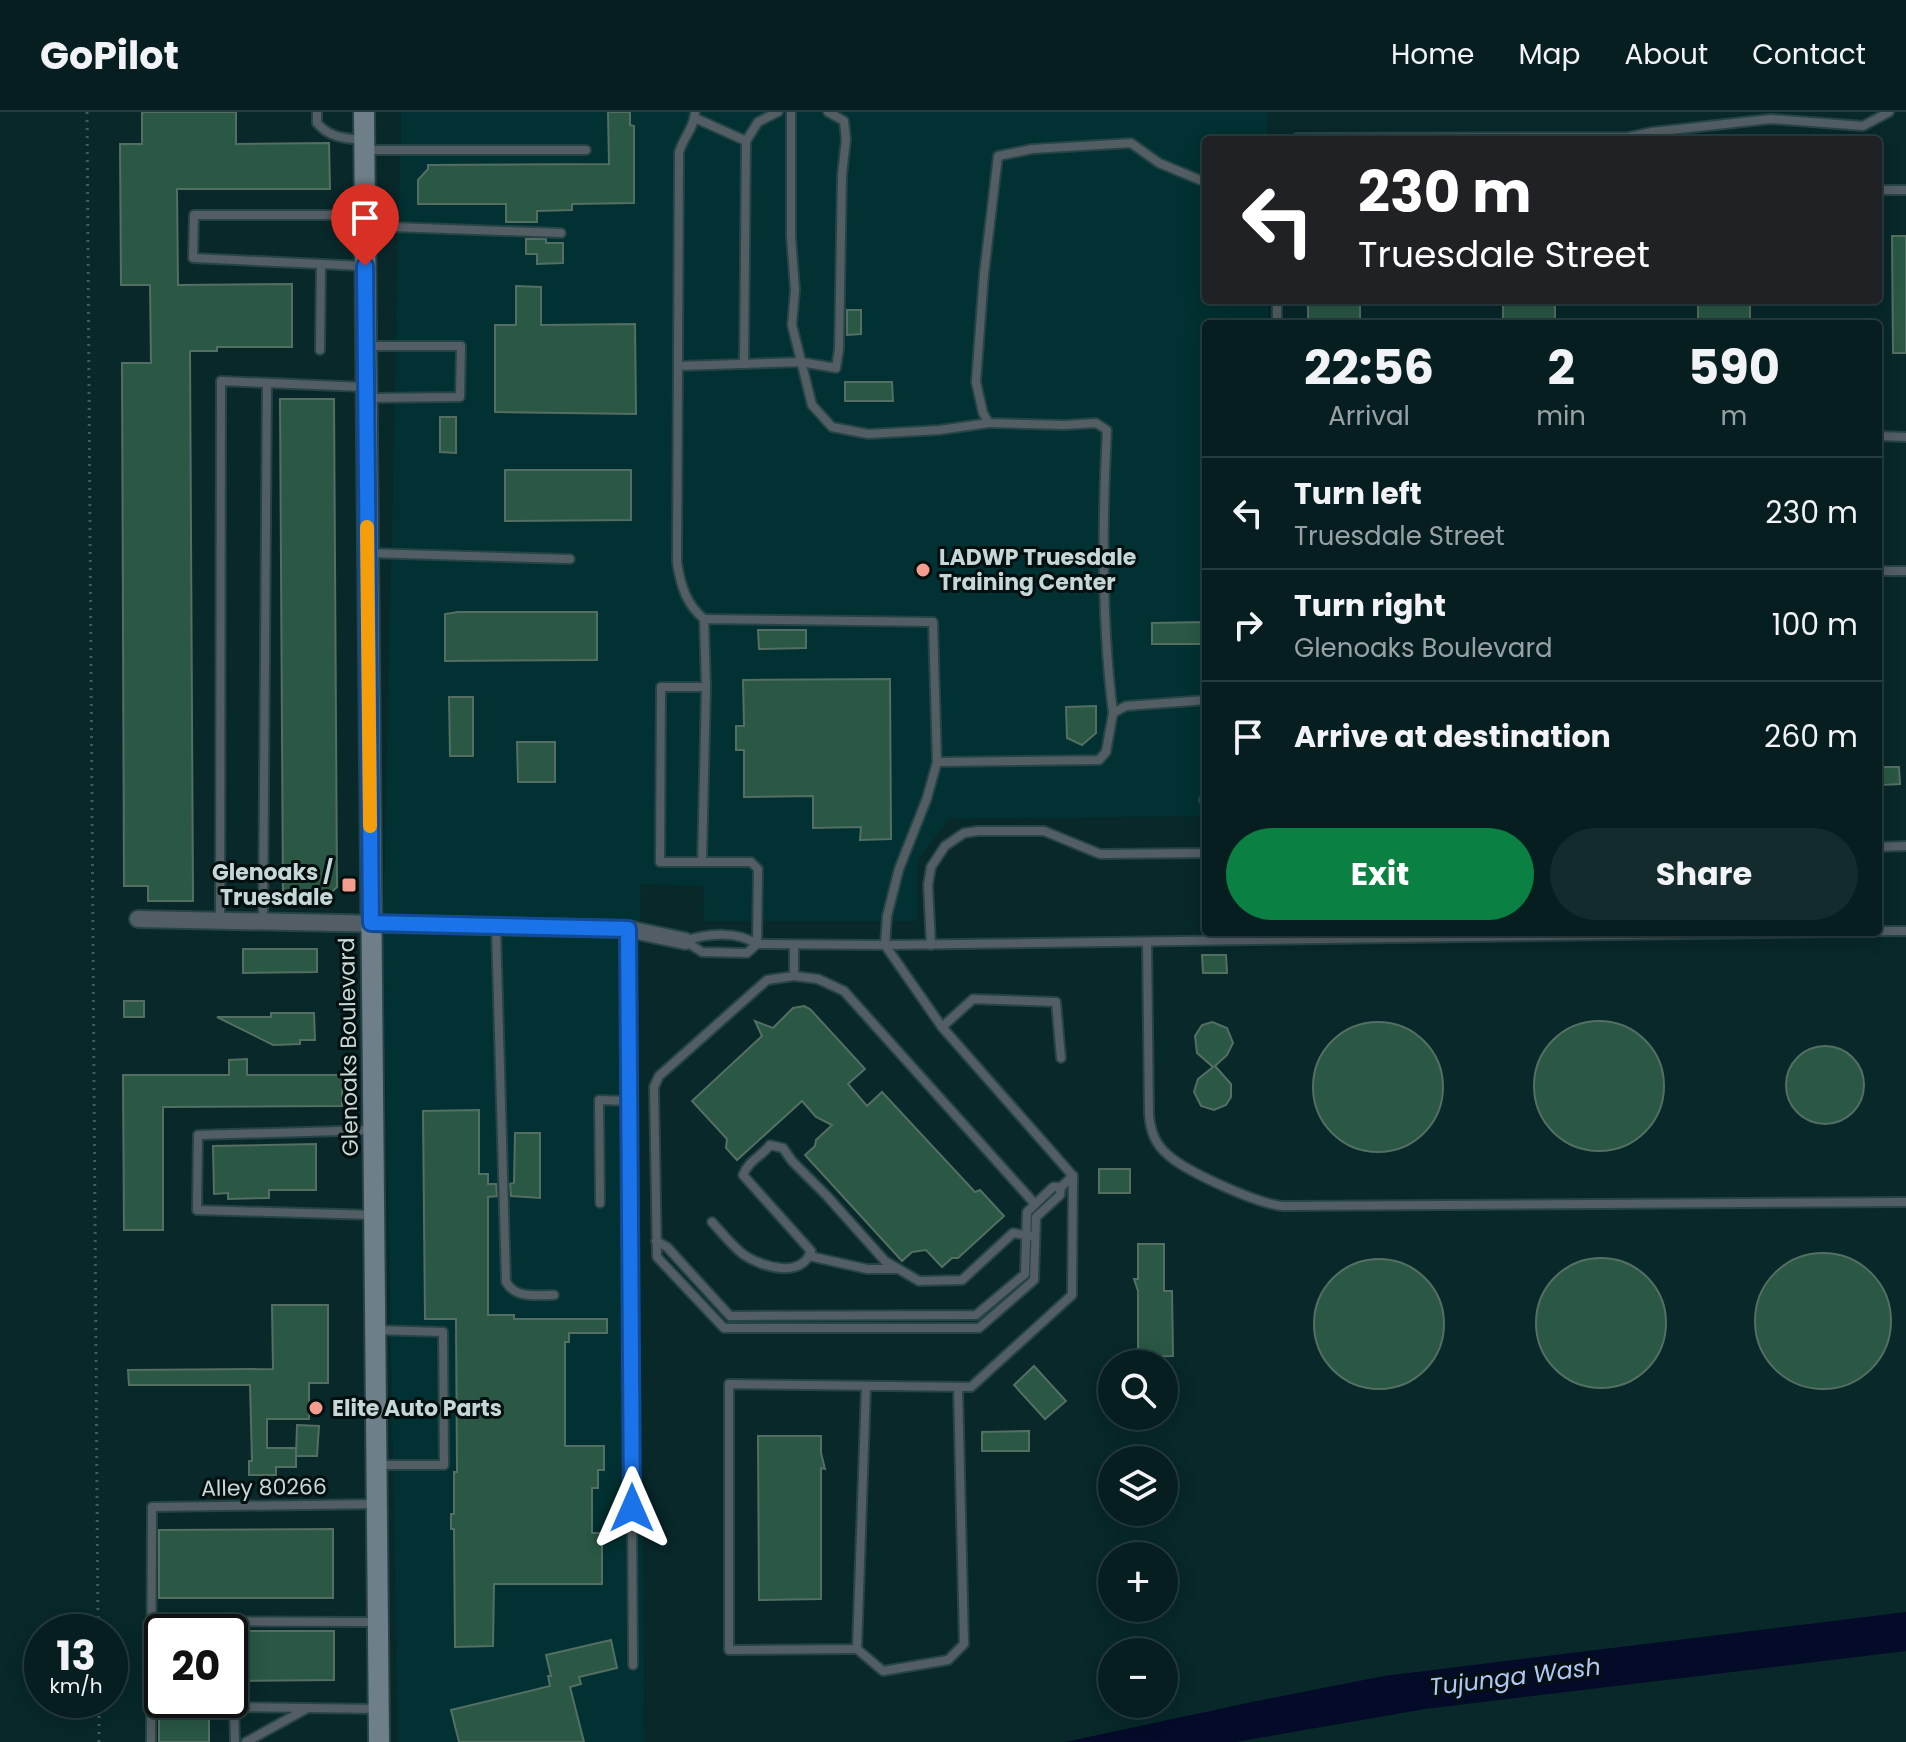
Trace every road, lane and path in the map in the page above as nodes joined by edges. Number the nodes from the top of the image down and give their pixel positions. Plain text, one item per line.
1 (87, 112) edge
2 (317, 112) edge
3 (364, 112) edge
4 (778, 112) edge
5 (791, 112) edge
6 (828, 112) edge
7 (1889, 112) edge
8 (695, 115) edge
9 (1633, 136) edge
10 (746, 141) junction
11 (364, 145) junction
12 (586, 150) dead end
13 (1200, 180) dead end
14 (1906, 187) edge
15 (1882, 190) edge
16 (364, 220) junction
17 (561, 233) dead end
18 (321, 264) junction
19 (365, 266) junction
20 (366, 346) junction
21 (320, 350) dead end
22 (801, 362) junction
23 (744, 364) junction
24 (678, 366) junction
25 (267, 383) junction
26 (366, 393) junction
27 (989, 423) junction
28 (1882, 436) edge
29 (1906, 437) edge
30 (367, 553) junction
31 (570, 559) dead end
32 (1882, 571) edge
33 (1906, 571) edge
34 (704, 619) junction
35 (706, 687) junction
36 (1202, 700) edge
37 (1113, 713) junction
38 (937, 762) junction
39 (1906, 846) edge
40 (1882, 847) edge
41 (1202, 853) edge
42 (702, 862) junction
43 (138, 919) dead end
44 (220, 921) junction
45 (263, 921) junction
46 (371, 923) junction
47 (496, 926) junction
48 (628, 929) junction
49 (1882, 931) edge
50 (1906, 931) edge
51 (1562, 936) edge
52 (685, 941) junction
53 (1147, 942) junction
54 (757, 944) junction
55 (794, 945) junction
56 (885, 945) junction
57 (931, 945) junction
58 (794, 976) junction
59 (942, 1027) junction
60 (1061, 1058) dead end
61 (629, 1101) junction
62 (373, 1130) junction
63 (1073, 1176) junction
64 (1061, 1187) junction
65 (1906, 1202) edge
66 (600, 1203) dead end
67 (1035, 1204) junction
68 (374, 1215) junction
69 (712, 1222) dead end
70 (1031, 1236) junction
71 (656, 1241) junction
72 (809, 1256) junction
73 (899, 1269) junction
74 (554, 1295) dead end
75 (376, 1330) junction
76 (866, 1387) junction
77 (958, 1387) junction
78 (376, 1465) junction
79 (377, 1504) junction
80 (98, 1614) edge
81 (150, 1614) edge
82 (248, 1620) edge
83 (378, 1622) junction
84 (857, 1649) junction
85 (633, 1665) dead end
86 (306, 1708) junction
87 (379, 1709) junction
88 (99, 1718) edge
89 (151, 1718) edge
90 (99, 1742) edge
91 (151, 1742) edge
92 (235, 1742) edge
93 (246, 1742) edge
94 (379, 1742) edge

1 - 80 path
2 - 11 lane
3 - 11 main road, Glenoaks Boulevard
4 - 10 lane
5 - 22 lane
6 - 22 lane
7 - 9 lane
8 - 10 lane
8 - 24 lane
10 - 23 lane
11 - 12 lane
11 - 16 main road, Glenoaks Boulevard
13 - 27 lane
14 - 15 lane
16 - 17 lane
16 - 18 lane
16 - 19 main road, Glenoaks Boulevard
18 - 19 lane
18 - 21 lane
19 - 20 main road, Glenoaks Boulevard
20 - 26 main road, Glenoaks Boulevard
20 - 26 lane
22 - 23 lane
22 - 27 lane
23 - 24 lane
24 - 34 lane
25 - 26 lane
25 - 44 lane
25 - 45 lane
26 - 30 main road, Glenoaks Boulevard
27 - 37 lane
28 - 29 lane
30 - 31 lane
30 - 46 main road, Glenoaks Boulevard
32 - 33 lane
34 - 35 lane
34 - 38 lane
35 - 42 lane
35 - 42 lane
36 - 37 lane
37 - 38 lane
38 - 56 lane
39 - 40 lane
41 - 57 lane
42 - 54 lane
43 - 44 street
44 - 45 street
45 - 46 street
46 - 47 street
46 - 62 main road, Glenoaks Boulevard
47 - 48 street
47 - 74 lane
48 - 52 street
48 - 61 lane
49 - 50 lane
51 - 53 lane
52 - 54 lane
52 - 54 lane
53 - 57 lane
53 - 65 lane
54 - 55 lane
55 - 56 lane
55 - 58 lane
56 - 57 lane
56 - 59 lane
58 - 67 lane
58 - 71 lane
59 - 60 lane
59 - 63 lane
61 - 66 lane
61 - 85 lane
62 - 68 main road, Glenoaks Boulevard
62 - 68 lane
63 - 64 lane
63 - 77 lane
64 - 67 lane
64 - 70 lane
67 - 70 lane
68 - 75 main road, Glenoaks Boulevard
69 - 72 lane
70 - 71 lane
70 - 71 lane
70 - 73 lane
72 - 73 lane
72 - 73 lane
75 - 78 main road, Glenoaks Boulevard
75 - 78 lane
76 - 77 lane
76 - 84 lane
76 - 84 lane
77 - 84 lane
78 - 79 main road, Glenoaks Boulevard
79 - 81 lane, Alley 80266
79 - 83 main road, Glenoaks Boulevard
82 - 83 lane
83 - 87 main road, Glenoaks Boulevard
86 - 87 lane
86 - 92 lane
86 - 93 lane
87 - 94 main road, Glenoaks Boulevard
88 - 90 path
89 - 91 lane

